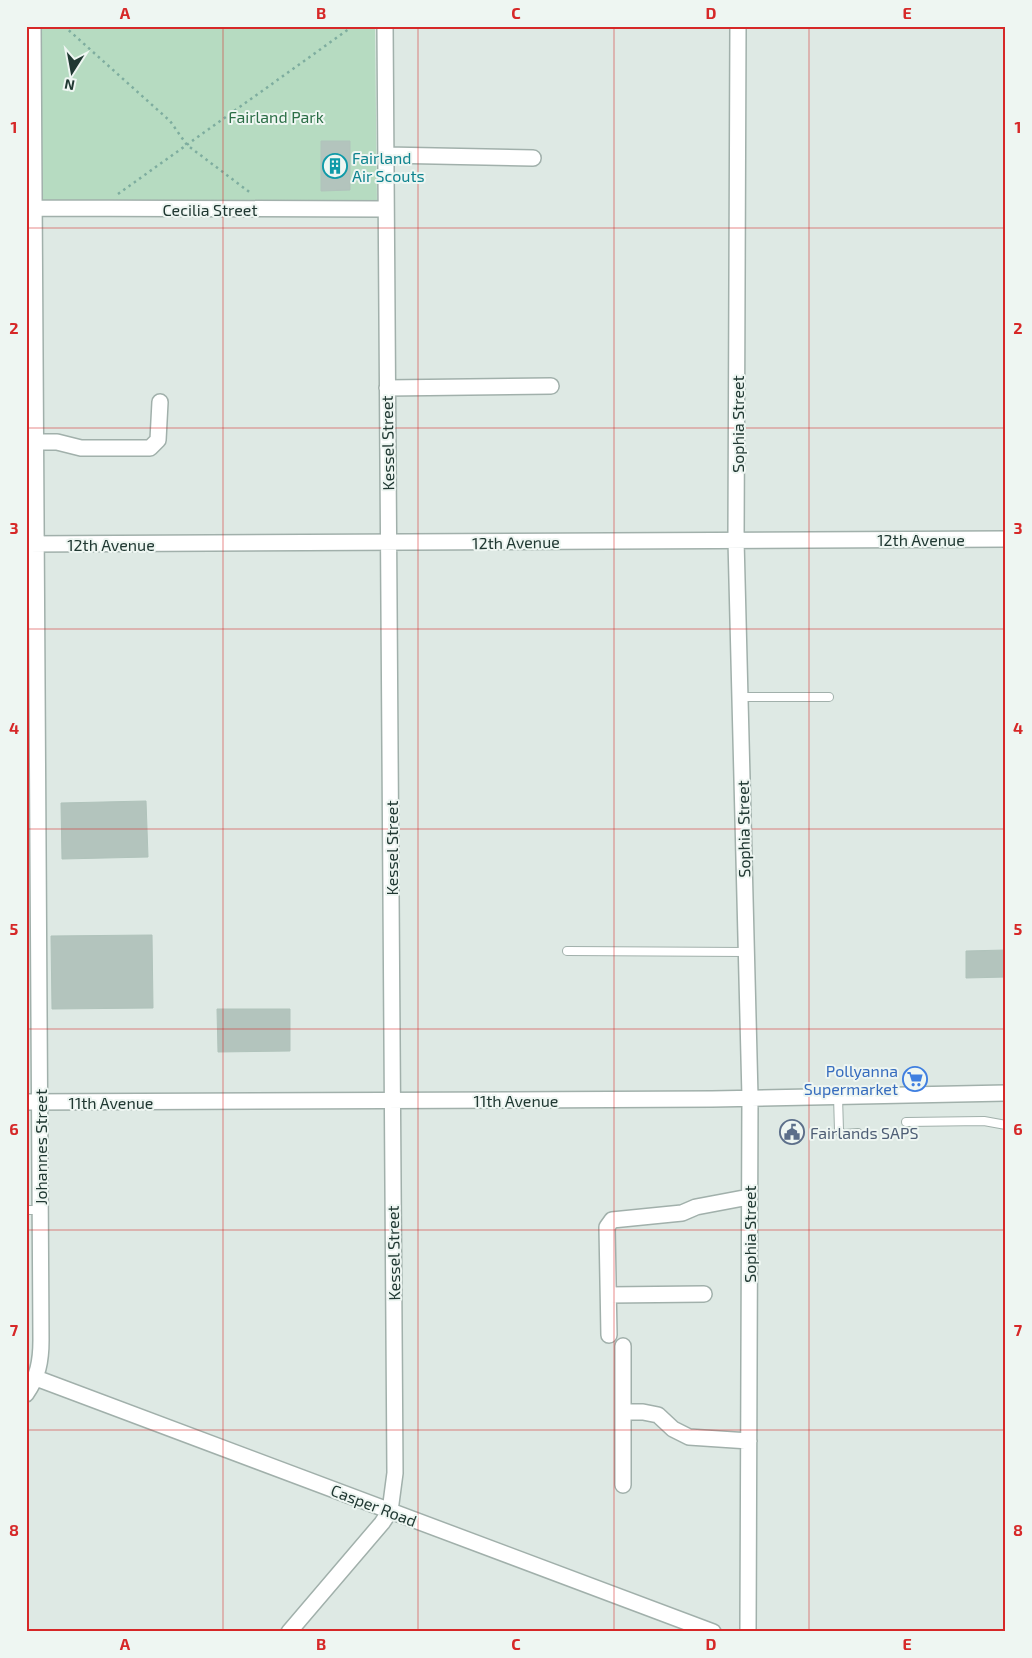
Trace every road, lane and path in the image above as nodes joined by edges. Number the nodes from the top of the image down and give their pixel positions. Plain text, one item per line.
1 (33, 26) edge
2 (64, 26) edge
3 (353, 26) edge
4 (385, 26) edge
5 (738, 26) edge
6 (187, 145) junction
7 (386, 155) junction
8 (533, 158) dead end
9 (254, 196) dead end
10 (98, 209) junction
11 (386, 209) junction
12 (32, 218) edge
13 (30, 307) edge
14 (551, 386) dead end
15 (387, 388) junction
16 (160, 402) dead end
17 (35, 442) junction
18 (1006, 539) edge
19 (736, 540) junction
20 (31, 544) edge
21 (389, 544) junction
22 (740, 697) junction
23 (829, 697) dead end
24 (567, 951) dead end
25 (746, 952) junction
26 (1006, 1093) edge
27 (838, 1096) junction
28 (750, 1097) junction
29 (392, 1101) junction
30 (33, 1102) edge
31 (906, 1122) dead end
32 (1006, 1125) edge
33 (858, 1133) dead end
34 (749, 1197) junction
35 (33, 1210) edge
36 (704, 1294) dead end
37 (608, 1295) junction
38 (609, 1335) dead end
39 (623, 1346) dead end
40 (36, 1378) junction
41 (26, 1394) edge
42 (623, 1412) junction
43 (749, 1442) junction
44 (623, 1485) dead end
45 (390, 1511) junction
46 (289, 1632) edge
47 (713, 1632) edge
48 (748, 1632) edge

1 - 12 street, Johannes Street
2 - 6 path
3 - 6 path
4 - 7 street, Kessel Street
5 - 19 street, Sophia Street
6 - 9 path
6 - 10 path
7 - 8 street
7 - 11 street, Kessel Street
10 - 11 street, Cecilia Street
10 - 12 street, Cecilia Street
11 - 15 street, Kessel Street
12 - 13 street, Johannes Street
13 - 17 street, Johannes Street
14 - 15 street
15 - 21 street, Kessel Street
16 - 17 street
17 - 20 street, Johannes Street
18 - 19 street, 12th Avenue
19 - 21 street, 12th Avenue
19 - 22 street, Sophia Street
20 - 21 street, 12th Avenue
20 - 30 street, Johannes Street
21 - 29 street, Kessel Street
22 - 23 lane
22 - 25 street, Sophia Street
24 - 25 lane
25 - 28 street, Sophia Street
26 - 27 street, 11th Avenue
27 - 28 street, 11th Avenue
27 - 33 lane
28 - 29 street, 11th Avenue
28 - 34 street, Sophia Street
29 - 30 street, 11th Avenue
29 - 45 street, Kessel Street
30 - 35 street, Johannes Street
31 - 32 lane
34 - 37 street
34 - 43 street, Sophia Street
35 - 40 street, Johannes Street
36 - 37 street
37 - 38 street
39 - 42 street
40 - 41 street, Johannes Street
40 - 45 street, Casper Road
42 - 43 street
42 - 44 street
43 - 48 street, Sophia Street
45 - 46 street, Kessel Street
45 - 47 street, Casper Road

